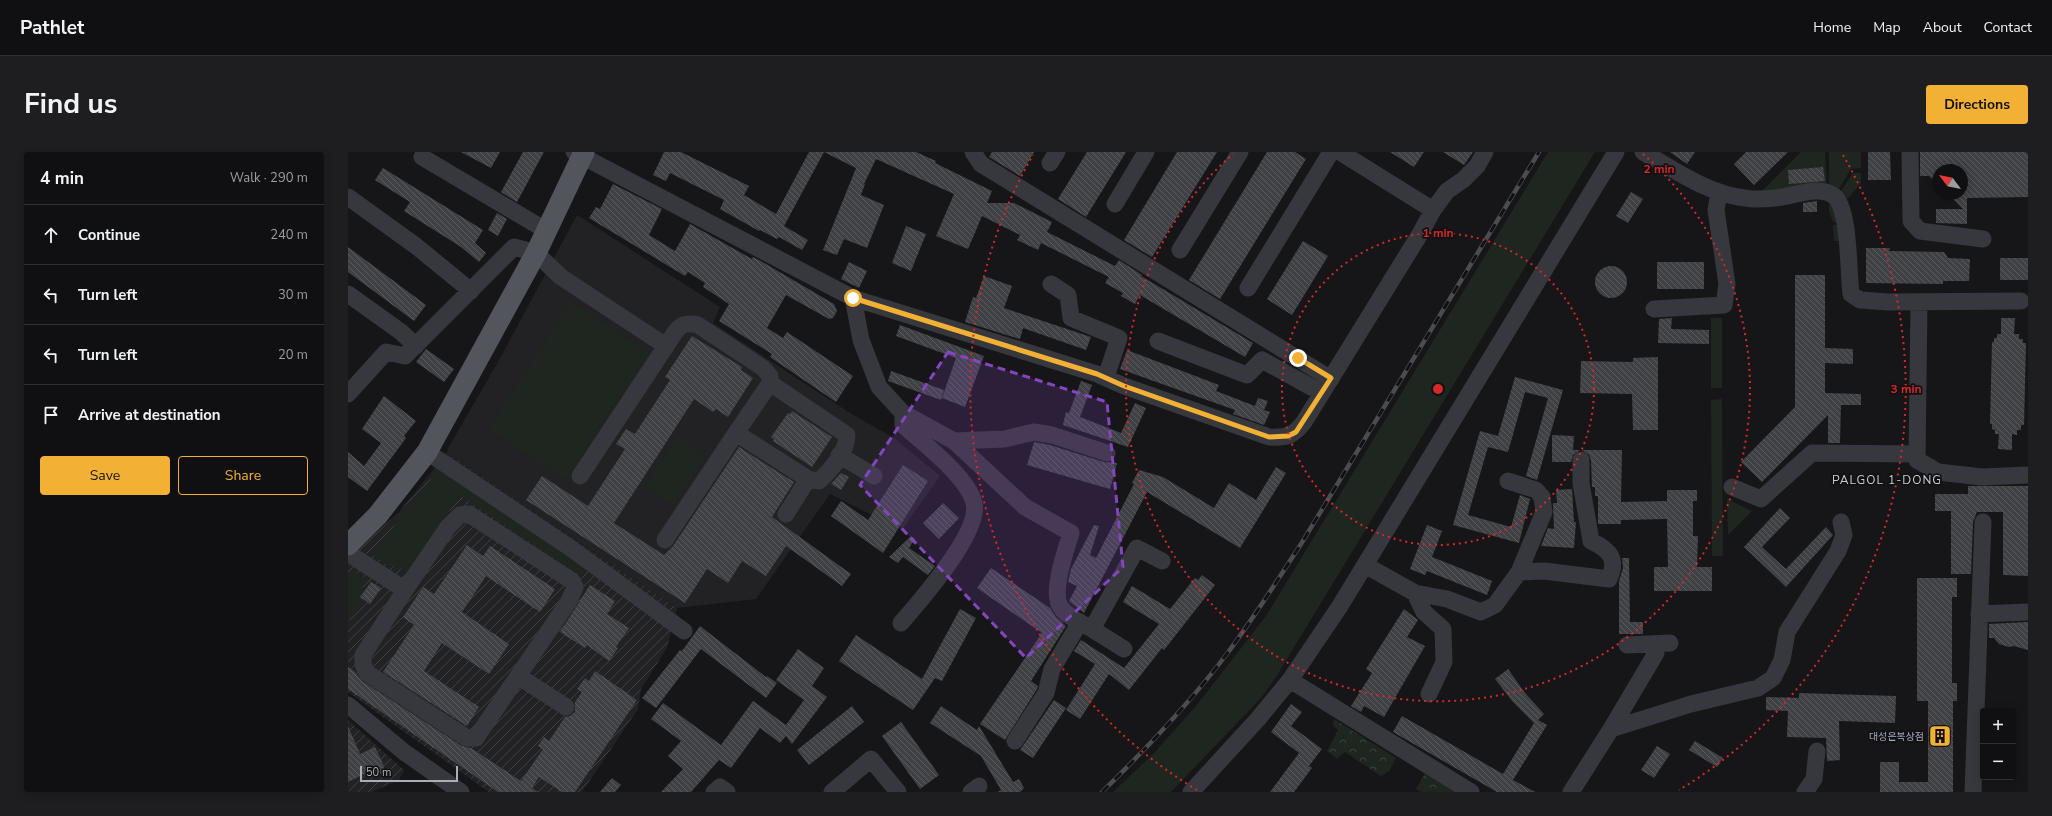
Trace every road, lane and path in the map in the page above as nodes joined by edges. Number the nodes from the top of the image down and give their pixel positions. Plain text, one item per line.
1 (973, 152) edge
2 (1146, 152) edge
3 (1240, 152) edge
4 (1331, 152) edge
5 (1340, 152) edge
6 (1486, 152) edge
7 (1616, 152) edge
8 (1643, 152) edge
9 (1910, 152) edge
10 (580, 153) edge
11 (422, 157) dead end
12 (1718, 192) junction
13 (348, 197) edge
14 (1115, 204) dead end
15 (1433, 210) junction
16 (546, 231) junction
17 (1983, 239) dead end
18 (1180, 250) dead end
19 (536, 253) junction
20 (1051, 284) dead end
21 (1248, 288) dead end
22 (471, 291) junction
23 (348, 294) edge
24 (853, 298) junction
25 (2021, 301) dead end
26 (1919, 302) junction
27 (1654, 310) dead end
28 (1158, 341) dead end
29 (416, 346) junction
30 (666, 346) junction
31 (1106, 377) junction
32 (770, 383) junction
33 (1326, 386) junction
34 (348, 394) edge
35 (903, 413) junction
36 (736, 432) junction
37 (954, 441) junction
38 (426, 452) junction
39 (1107, 453) dead end
40 (1917, 454) junction
41 (839, 455) junction
42 (1581, 460) dead end
43 (2028, 475) edge
44 (580, 476) dead end
45 (874, 476) dead end
46 (808, 479) junction
47 (1508, 481) dead end
48 (1732, 487) dead end
49 (786, 514) dead end
50 (1841, 522) dead end
51 (1983, 522) dead end
52 (665, 540) dead end
53 (348, 545) edge
54 (348, 553) edge
55 (1162, 561) dead end
56 (1365, 565) junction
57 (1519, 572) junction
58 (404, 590) junction
59 (1414, 593) junction
60 (2028, 612) edge
61 (1979, 614) junction
62 (902, 623) dead end
63 (1086, 626) junction
64 (684, 631) dead end
65 (1627, 645) dead end
66 (1124, 649) dead end
67 (518, 676) junction
68 (1290, 680) junction
69 (1429, 694) dead end
70 (348, 705) edge
71 (566, 707) dead end
72 (1611, 729) junction
73 (1015, 741) dead end
74 (1817, 751) dead end
75 (461, 792) edge
76 (714, 792) edge
77 (727, 792) edge
78 (832, 792) edge
79 (898, 792) edge
80 (1191, 792) edge
81 (1471, 792) edge
82 (1571, 792) edge
83 (1805, 792) edge
84 (1973, 792) edge

1 - 33 street
2 - 14 street
3 - 18 street
4 - 21 street
5 - 15 street
6 - 15 street
7 - 56 street
8 - 12 street
9 - 17 street
10 - 16 main road
10 - 24 street
11 - 16 street
12 - 26 street
12 - 27 street
13 - 22 street
15 - 33 street
16 - 19 main road
19 - 22 street
19 - 30 street
19 - 38 main road
20 - 31 street
22 - 29 street
23 - 29 street
24 - 31 street
24 - 35 street
25 - 26 street
26 - 40 street
28 - 33 street
29 - 34 street
30 - 32 street
30 - 44 street
31 - 33 street
32 - 36 street
32 - 41 street
35 - 37 street
35 - 62 street
36 - 46 street
36 - 52 street
37 - 39 street
37 - 63 street
38 - 53 main road
38 - 64 street
40 - 43 street
40 - 48 street
41 - 45 street
41 - 46 street
42 - 57 street
46 - 49 street
47 - 57 street
50 - 72 street
51 - 61 street
54 - 58 street
55 - 63 street
56 - 59 street
56 - 68 street
57 - 59 street
58 - 67 street
58 - 67 street
59 - 69 street
60 - 61 street
61 - 84 street
63 - 66 street
63 - 73 street
65 - 72 street
67 - 71 street
68 - 80 street
68 - 81 street
70 - 75 street
72 - 82 street
74 - 83 street
76 - 77 street
78 - 79 street

